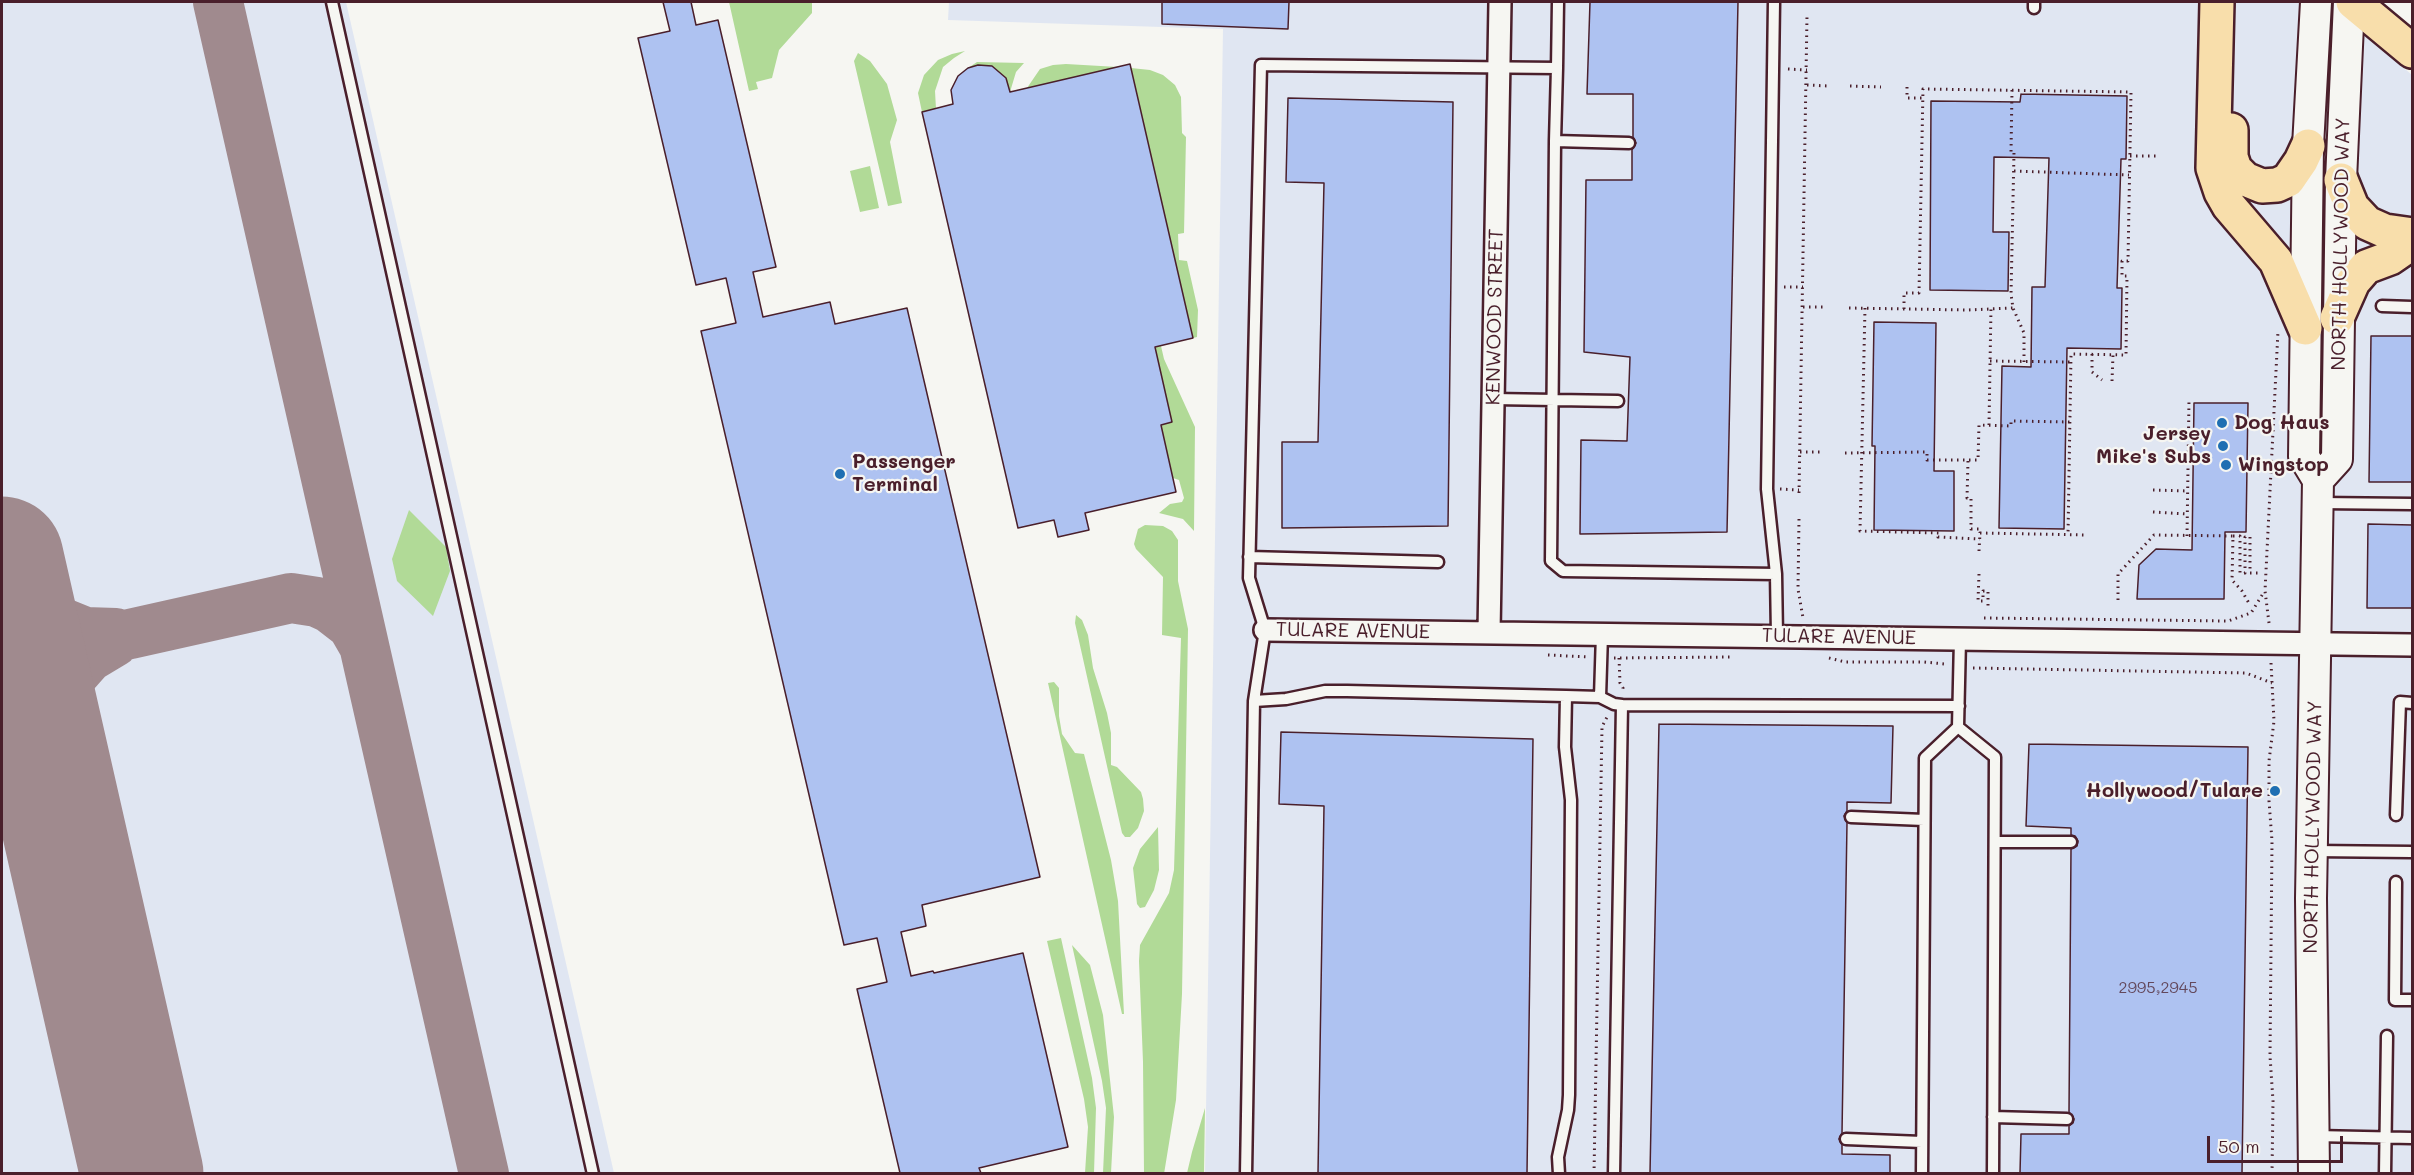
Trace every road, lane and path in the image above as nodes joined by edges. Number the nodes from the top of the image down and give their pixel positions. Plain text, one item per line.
1 (332, 2) edge
2 (1500, 2) edge
3 (1558, 2) edge
4 (1774, 2) edge
5 (2217, 2) edge
6 (2238, 2) edge
7 (2316, 2) edge
8 (2351, 2) edge
9 (1807, 16) dead end
10 (2412, 51) edge
11 (1499, 68) junction
12 (1557, 68) junction
13 (1783, 69) dead end
14 (1807, 70) junction
15 (1807, 85) junction
16 (1828, 86) dead end
17 (1850, 86) dead end
18 (1881, 87) dead end
19 (1908, 87) dead end
20 (2012, 90) junction
21 (1923, 98) junction
22 (1555, 141) junction
23 (1629, 143) dead end
24 (2308, 146) junction
25 (2130, 156) junction
26 (2160, 156) dead end
27 (2014, 171) junction
28 (2129, 175) junction
29 (2341, 180) junction
30 (2412, 235) edge
31 (2412, 243) edge
32 (1779, 287) dead end
33 (1803, 287) junction
34 (2382, 306) dead end
35 (2412, 306) edge
36 (1803, 307) junction
37 (1823, 307) dead end
38 (1990, 307) junction
39 (1849, 308) dead end
40 (1865, 308) junction
41 (2013, 308) junction
42 (1904, 309) junction
43 (2337, 318) junction
44 (2291, 329) junction
45 (2092, 354) junction
46 (2113, 355) junction
47 (1990, 361) junction
48 (2024, 362) junction
49 (2071, 362) junction
50 (2102, 380) dead end
51 (2112, 381) dead end
52 (1493, 399) junction
53 (1553, 400) junction
54 (2189, 400) dead end
55 (1618, 401) dead end
56 (2070, 422) junction
57 (1989, 425) junction
58 (2155, 435) dead end
59 (2188, 436) junction
60 (1800, 452) junction
61 (1821, 452) dead end
62 (1845, 453) dead end
63 (1863, 453) junction
64 (1968, 460) junction
65 (1777, 489) dead end
66 (2153, 490) dead end
67 (2188, 491) junction
68 (2318, 492) junction
69 (2412, 504) edge
70 (2153, 512) dead end
71 (2187, 514) junction
72 (1799, 519) dead end
73 (1980, 533) junction
74 (2068, 535) junction
75 (2087, 535) dead end
76 (2187, 536) junction
77 (2233, 536) junction
78 (1980, 538) junction
79 (1979, 551) dead end
80 (1249, 557) junction
81 (1438, 562) dead end
82 (2259, 573) dead end
83 (1776, 574) junction
84 (1979, 574) dead end
85 (2118, 600) dead end
86 (2250, 605) dead end
87 (1988, 608) dead end
88 (2251, 613) dead end
89 (1803, 621) dead end
90 (1265, 630) junction
91 (1489, 632) junction
92 (1602, 634) junction
93 (1777, 636) junction
94 (1960, 639) junction
95 (2316, 643) junction
96 (2412, 645) edge
97 (1546, 655) dead end
98 (1735, 657) dead end
99 (1827, 657) dead end
100 (1601, 658) junction
101 (1619, 658) junction
102 (1960, 666) junction
103 (1566, 696) junction
104 (1600, 697) junction
105 (1254, 701) junction
106 (2412, 702) edge
107 (1618, 705) junction
108 (1959, 706) junction
109 (1958, 727) junction
110 (2396, 815) dead end
111 (1851, 817) dead end
112 (1924, 820) junction
113 (1995, 842) junction
114 (2071, 842) dead end
115 (2312, 851) junction
116 (2412, 852) edge
117 (2396, 882) dead end
118 (2412, 1000) edge
119 (2387, 1036) dead end
120 (1993, 1117) junction
121 (2067, 1119) dead end
122 (2314, 1136) junction
123 (2385, 1137) junction
124 (2412, 1138) edge
125 (1846, 1139) dead end
126 (1922, 1142) junction
127 (593, 1173) edge
128 (1246, 1173) edge
129 (1559, 1173) edge
130 (1594, 1173) edge
131 (1614, 1173) edge
132 (1922, 1173) edge
133 (1993, 1173) edge
134 (2272, 1173) edge
135 (2314, 1173) edge
136 (2385, 1173) edge

1 - 127 lane
2 - 11 street, KENWOOD STREET
3 - 12 lane
4 - 83 lane
5 - 44 main road
6 - 24 main road
7 - 24 main road, NORTH HOLLYWOOD WAY
8 - 10 main road
8 - 29 main road, NORTH HOLLYWOOD WAY
9 - 14 path
11 - 12 lane
11 - 52 street, KENWOOD STREET
11 - 80 lane
12 - 22 lane
13 - 14 path
14 - 15 path
15 - 16 path
15 - 33 path
17 - 18 path
19 - 21 path
20 - 21 path
20 - 25 path
20 - 27 path
21 - 42 path
22 - 23 lane
22 - 53 lane
24 - 44 main road, NORTH HOLLYWOOD WAY
25 - 26 path
25 - 28 path
27 - 28 path
27 - 41 path
28 - 46 path
29 - 30 main road
29 - 43 main road, NORTH HOLLYWOOD WAY
31 - 43 main road
32 - 33 path
33 - 36 path
34 - 35 lane
36 - 37 path
36 - 60 path
38 - 41 path
38 - 42 path
38 - 47 path
39 - 40 path
40 - 42 path
40 - 63 path
41 - 48 path
43 - 68 main road, NORTH HOLLYWOOD WAY
44 - 68 main road, NORTH HOLLYWOOD WAY
44 - 88 path
45 - 46 path
45 - 49 path
45 - 50 path
46 - 51 path
47 - 48 path
47 - 57 path
48 - 49 path
49 - 56 path
52 - 53 lane
52 - 91 street, KENWOOD STREET
53 - 55 lane
53 - 83 lane
54 - 59 path
56 - 57 path
56 - 74 path
57 - 64 path
58 - 59 path
59 - 67 path
60 - 61 path
60 - 65 path
62 - 63 path
63 - 64 path
63 - 78 path
64 - 73 path
66 - 67 path
67 - 71 path
68 - 69 lane
68 - 95 main road, NORTH HOLLYWOOD WAY
70 - 71 path
71 - 76 path
72 - 89 path
73 - 74 path
73 - 78 path
74 - 75 path
76 - 77 path
76 - 85 path
77 - 82 path
77 - 86 path
78 - 79 path
80 - 81 lane
80 - 90 lane
83 - 93 lane
84 - 87 path
90 - 91 street, TULARE AVENUE
90 - 105 lane
91 - 92 street, TULARE AVENUE
92 - 93 street, TULARE AVENUE
92 - 100 lane
93 - 94 street, TULARE AVENUE
94 - 95 street, TULARE AVENUE
94 - 102 lane
95 - 96 street, TULARE AVENUE
95 - 115 main road, NORTH HOLLYWOOD WAY
97 - 100 path
98 - 101 path
99 - 102 path
100 - 101 path
100 - 104 lane
101 - 107 path
102 - 108 lane
102 - 134 path
103 - 104 lane
103 - 105 lane
103 - 129 lane
104 - 107 lane
105 - 128 lane
106 - 110 lane
107 - 108 lane
107 - 130 path
107 - 131 lane
108 - 109 lane
109 - 112 lane
109 - 113 lane
111 - 112 lane
112 - 126 lane
113 - 114 lane
113 - 120 lane
115 - 116 lane
115 - 122 main road, NORTH HOLLYWOOD WAY
117 - 118 lane
119 - 123 lane
120 - 121 lane
120 - 133 lane
122 - 123 lane
122 - 135 main road, NORTH HOLLYWOOD WAY
123 - 124 lane
123 - 136 lane
125 - 126 lane
126 - 132 lane

